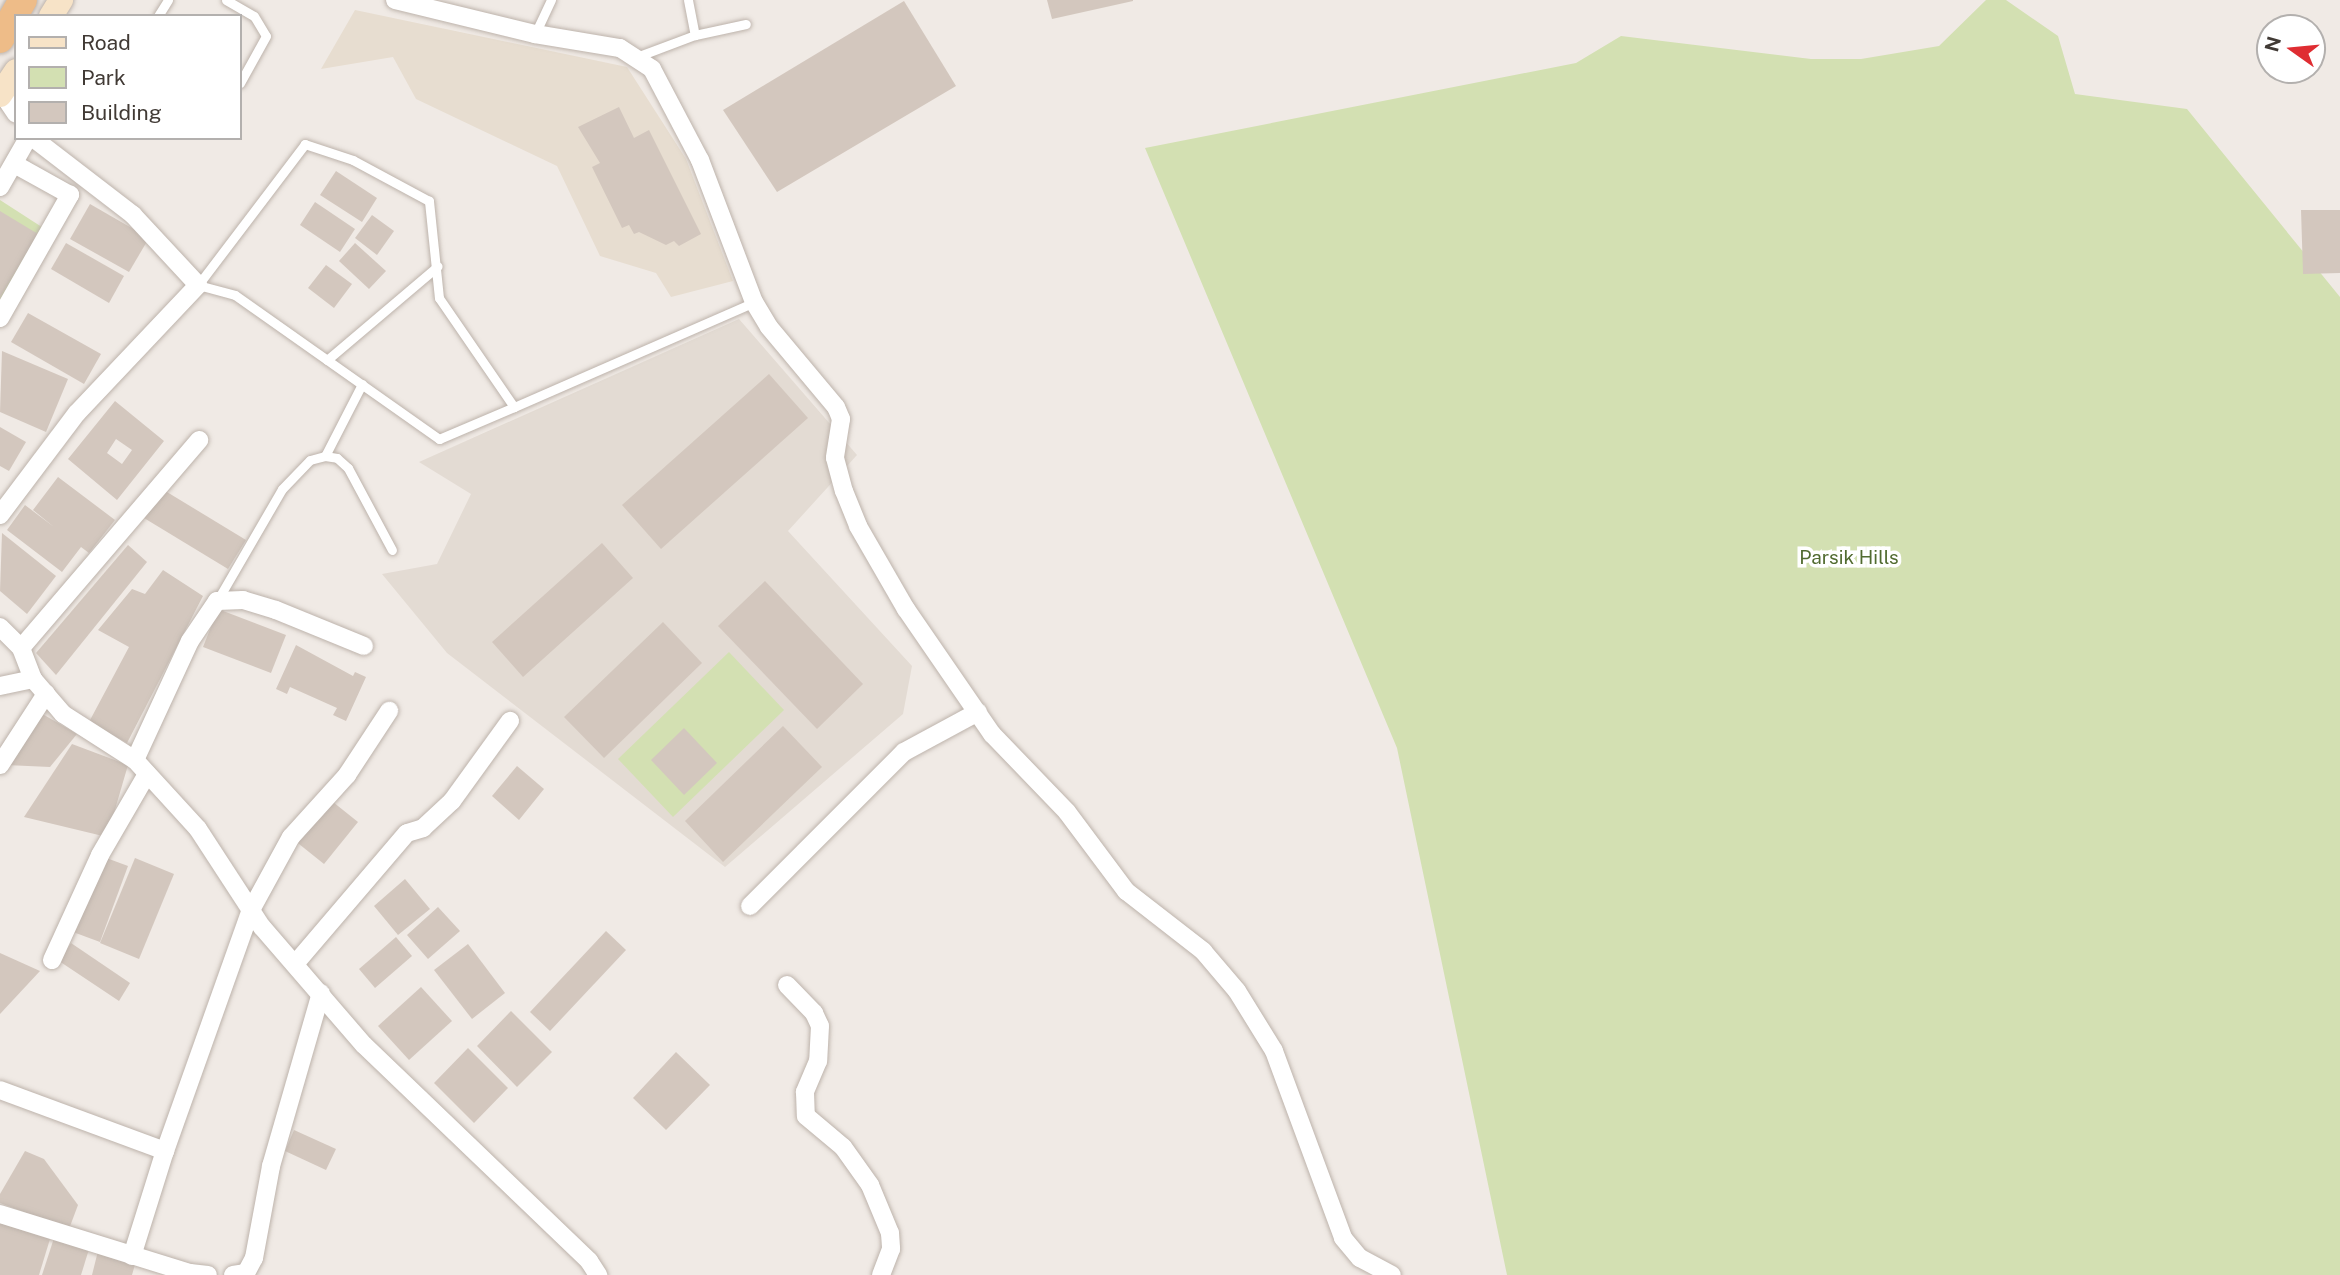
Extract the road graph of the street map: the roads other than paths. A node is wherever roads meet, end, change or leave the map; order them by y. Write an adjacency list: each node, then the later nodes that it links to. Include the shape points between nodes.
1 (226, 0): 12 (lane, via 254,16 266,36)
2 (395, 0): 5 (street)
3 (551, 0): 8 (lane)
4 (688, 0): 9 (lane)
5 (444, 6): 8 (street)
6 (14, 15): 10 (highway)
7 (746, 24): 9 (lane)
8 (534, 34): 11 (street, via 620,48)
9 (695, 35): 11 (lane)
10 (0, 39)
11 (639, 56): 21 (street, via 652,69 700,160)
12 (242, 78)
13 (14, 81): 14 (main road)
14 (9, 105)
15 (30, 140): 17 (street)
16 (34, 140): 20 (street, via 133,215)
17 (13, 164): 18 (street); 22 (street, via 70,195)
18 (0, 187)
19 (438, 266): 20 (lane, via 429,201 353,160 305,144); 23 (lane); 25 (lane, via 439,298)
20 (198, 285): 23 (lane, via 235,295); 28 (street, via 77,413)
21 (754, 302): 25 (lane); 38 (street, via 769,327 836,407 841,419 835,458 858,526 906,609)
22 (0, 318)
23 (327, 360): 24 (lane)
24 (362, 384): 25 (lane, via 439,439); 27 (lane)
25 (514, 407)
26 (199, 440): 33 (street)
27 (325, 456): 29 (lane, via 337,458 348,468); 30 (lane, via 310,460 282,489)
28 (0, 516)
29 (392, 550)
30 (217, 601): 32 (street, via 243,600 276,610); 40 (street, via 190,641)
31 (0, 627): 33 (street)
32 (364, 646)
33 (21, 648): 34 (street)
34 (33, 679): 35 (street); 36 (street)
35 (0, 686)
36 (46, 694): 40 (street, via 88,733); 41 (street)
37 (389, 711): 44 (street, via 347,775 291,837)
38 (978, 712): 43 (street, via 904,751); 57 (street, via 992,734 1067,812 1126,891 1203,951 1237,991 1275,1051 1343,1238 1360,1258)
39 (510, 721): 46 (street, via 452,802 423,828 407,832)
40 (135, 760): 42 (street)
41 (0, 765)
42 (147, 774): 44 (street, via 198,830); 45 (street, via 100,855)
43 (750, 906)
44 (251, 910): 46 (street); 50 (street)
45 (52, 960)
46 (295, 964): 48 (street)
47 (787, 985): 56 (street, via 820,1026 818,1061 805,1092 806,1116 843,1147 870,1185 890,1233 891,1249)
48 (321, 993): 53 (street, via 271,1166 254,1258); 55 (street, via 365,1045 589,1261)
49 (0, 1090): 50 (street)
50 (165, 1151): 52 (street)
51 (0, 1214): 52 (street)
52 (132, 1256): 54 (street)
53 (243, 1274)
54 (208, 1275)
55 (598, 1275)
56 (881, 1275)
57 (1392, 1275)

